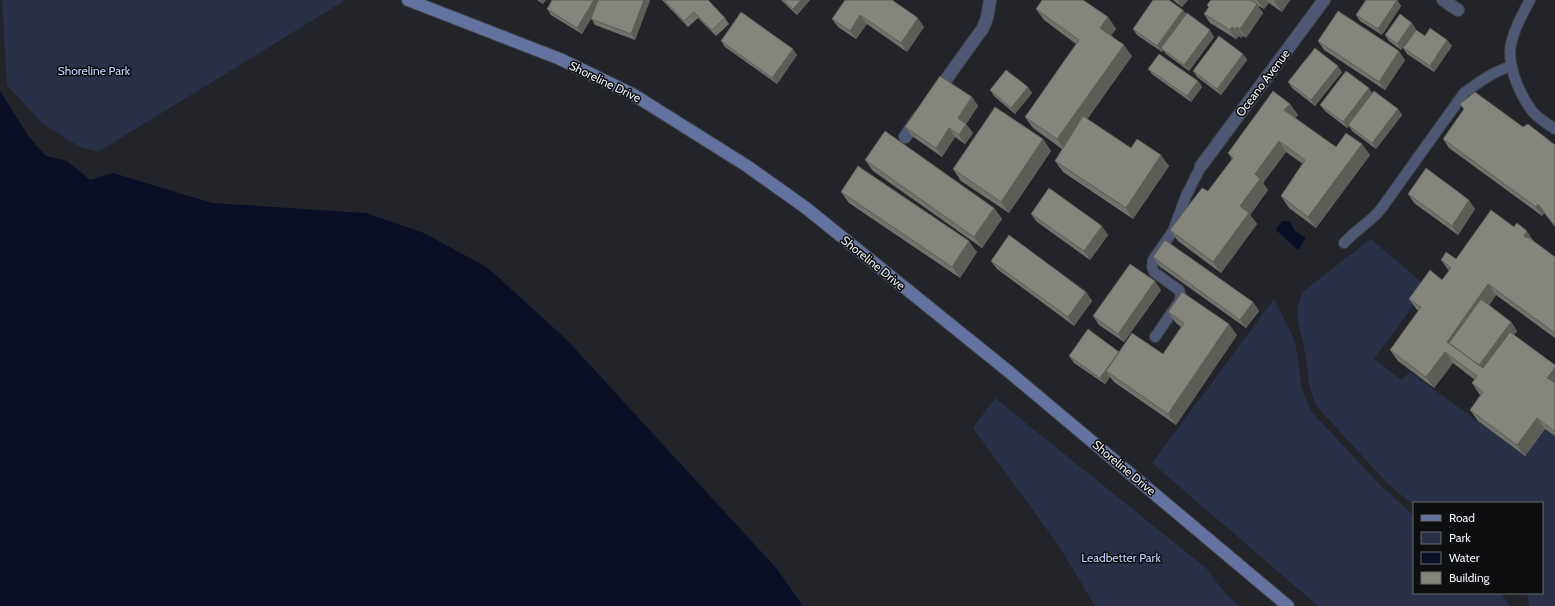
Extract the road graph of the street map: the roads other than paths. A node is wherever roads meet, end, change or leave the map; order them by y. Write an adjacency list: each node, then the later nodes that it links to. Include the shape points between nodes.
1 (408, 0): 13 (main road, Shoreline Drive, via 560,59 634,95 747,166 806,208 1002,366)
2 (990, 0): 9 (street, via 983,28)
3 (1324, 0): 10 (street, Oceano Avenue)
4 (1443, 0): 6 (street)
5 (1530, 0): 7 (lane, via 1513,37 1510,51)
6 (1458, 10)
7 (1512, 66): 8 (lane, via 1520,90 1534,112); 11 (lane, via 1501,69 1464,93 1371,221 1354,232)
8 (1555, 129)
9 (905, 137)
10 (1202, 166): 12 (lane, via 1186,196 1173,231 1153,260 1154,272 1179,290 1181,296)
11 (1344, 243)
12 (1155, 337)
13 (1288, 606)

